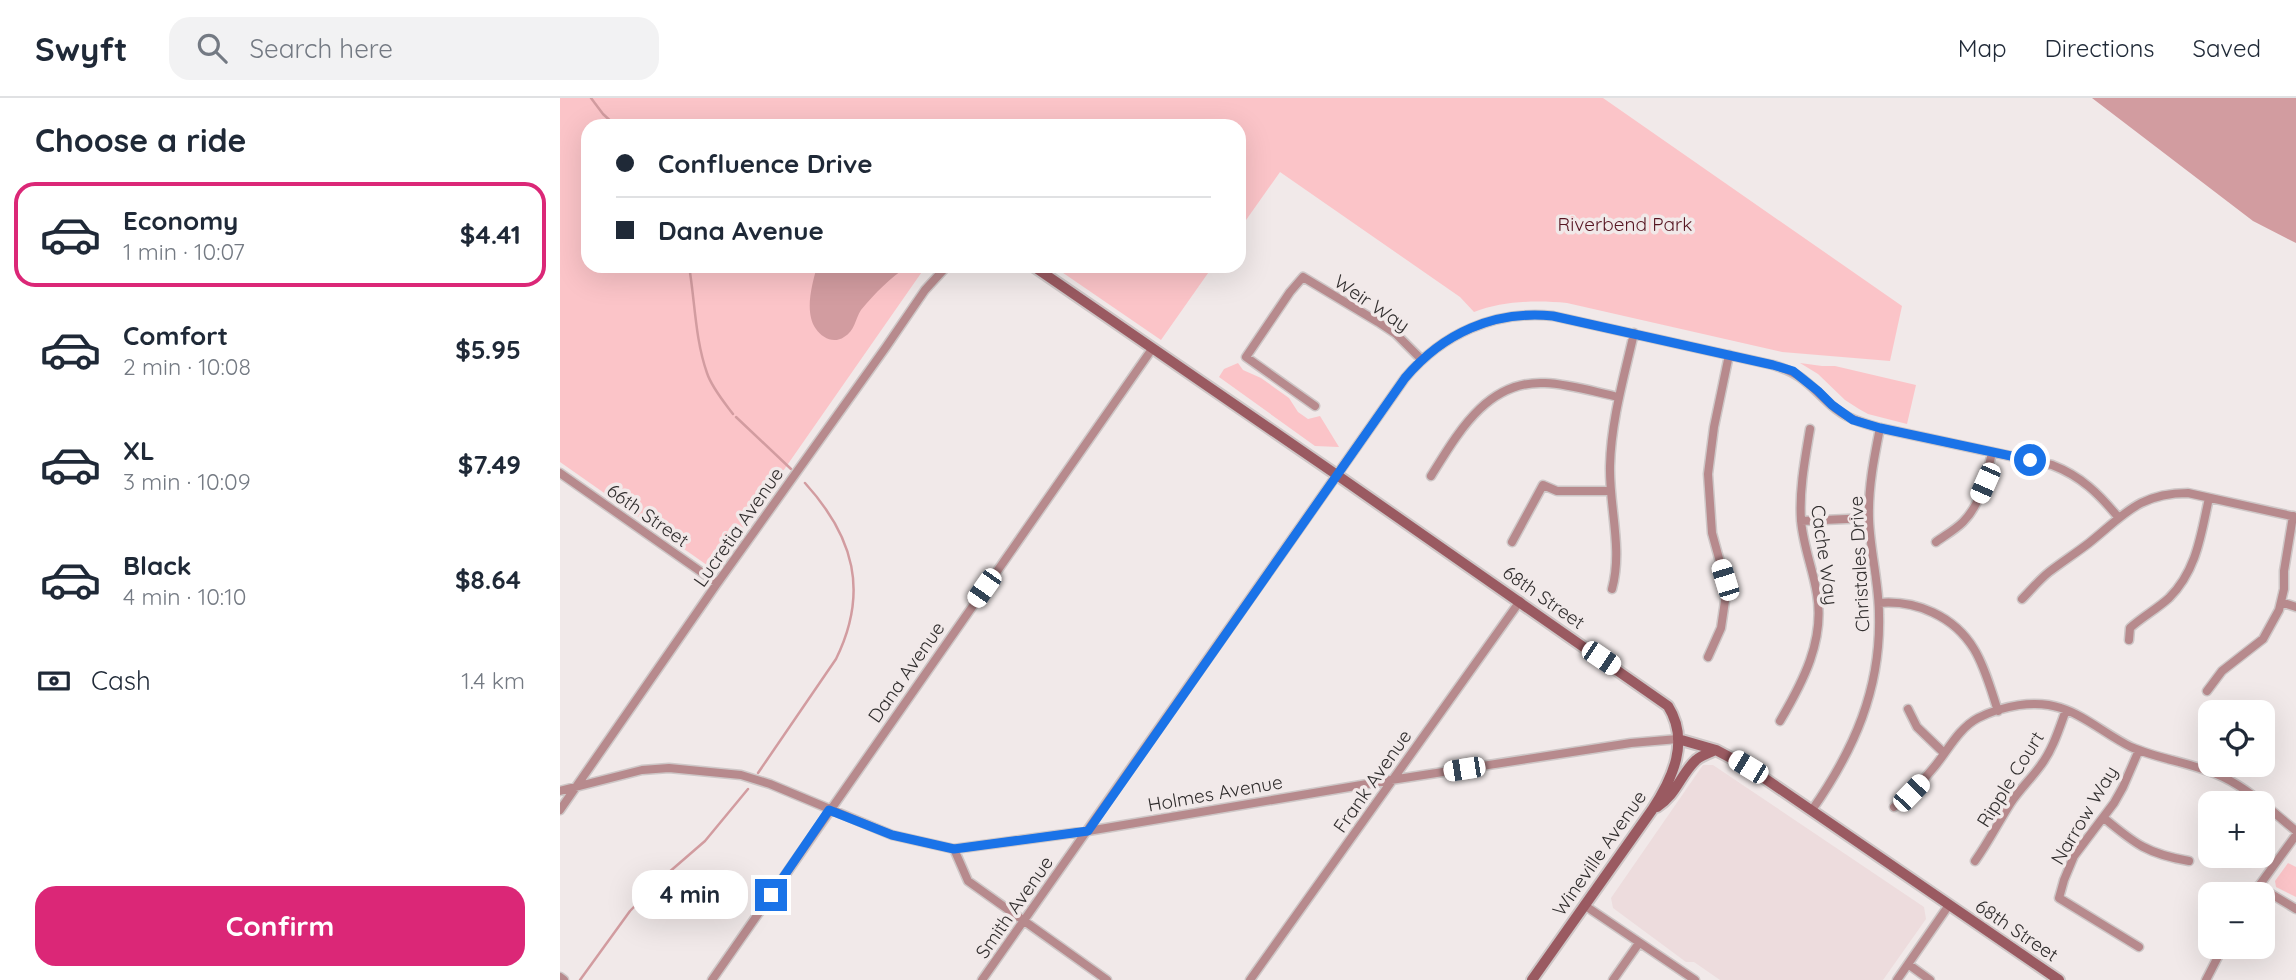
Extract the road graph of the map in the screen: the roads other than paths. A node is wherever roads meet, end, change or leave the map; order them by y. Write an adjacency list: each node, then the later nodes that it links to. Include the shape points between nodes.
1 (941, 273): 23 (street, Lucretia Avenue)
2 (1043, 273): 4 (street, 68th Street)
3 (1634, 333): 5 (street, Smith Avenue); 6 (street, Smith Avenue, via 1553,316 1519,315 1474,326); 7 (street)
4 (1152, 349): 13 (street, 68th Street); 46 (street, Dana Avenue)
5 (1729, 355): 9 (street, Smith Avenue, via 1793,371 1840,412); 31 (street, via 1708,474 1712,533 1725,580 1725,601 1721,628)
6 (1421, 359): 8 (street, Weir Way, via 1378,321 1303,277 1245,357); 13 (street, Smith Avenue)
7 (1619, 397): 14 (street, via 1548,383 1507,389 1469,418); 15 (street)
8 (1315, 406)
9 (1880, 428): 11 (street, Smith Avenue); 19 (street, Christales Drive)
10 (1810, 429): 20 (street, Cache Way)
11 (1992, 452): 17 (street, Smith Avenue, via 2068,471 2098,493); 22 (street, via 1985,483 1972,509 1963,522)
12 (560, 474): 23 (street, 66th Street)
13 (1337, 475): 26 (street, 68th Street); 50 (street, Smith Avenue)
14 (1431, 476)
15 (1610, 491): 21 (street, via 1557,491 1543,485); 24 (street, via 1617,559)
16 (2210, 498): 17 (street, via 2174,493 2143,501); 18 (street); 30 (street, via 2187,578 2130,628)
17 (2118, 517): 25 (street)
18 (2295, 517): 28 (street)
19 (1869, 518): 20 (street); 27 (street, Christales Drive)
20 (1801, 521): 36 (street, Cache Way, via 1817,593 1818,627 1812,658)
21 (1512, 542)
22 (1936, 542)
23 (717, 583): 42 (street, Lucretia Avenue)
24 (1612, 589)
25 (2022, 599)
26 (1520, 601): 37 (street, 68th Street, via 1662,700 1674,715); 41 (street, Frank Avenue)
27 (1879, 603): 35 (street, via 1916,606 1957,629 1978,656); 48 (street, Christales Drive, via 1875,673 1862,722)
28 (2281, 603): 29 (street); 32 (street, via 2263,639 2222,671)
29 (2296, 607)
30 (2129, 640)
31 (1708, 657)
32 (2207, 691)
33 (1908, 709): 40 (street, via 1917,727)
34 (2066, 710): 35 (street, via 2033,704); 39 (street); 53 (street, Ripple Court, via 2040,767 2008,807)
35 (1997, 711): 40 (street, via 1976,719)
36 (1780, 720)
37 (1678, 739): 38 (street, 68th Street); 41 (street, Holmes Avenue); 47 (street, Wineville Avenue, via 1672,776)
38 (1716, 750): 47 (street, via 1694,762 1669,799); 48 (street, 68th Street)
39 (2139, 750): 49 (street, Narrow Way); 51 (street, via 2224,777 2257,798)
40 (1944, 752): 44 (street)
41 (1391, 780): 50 (street, Holmes Avenue); 68 (street, Frank Avenue)
42 (577, 786): 43 (street, Holmes Avenue); 45 (street, Lucretia Avenue); 46 (street, Holmes Avenue, via 642,769 668,768 740,775)
43 (560, 791)
44 (1894, 807)
45 (560, 810)
46 (829, 810): 52 (street, Holmes Avenue, via 892,835); 65 (street, Dana Avenue)
47 (1652, 810): 57 (street, Wineville Avenue)
48 (1812, 810): 58 (street, 68th Street)
49 (2104, 818): 54 (street, via 2134,844 2167,858); 62 (street, Narrow Way, via 2074,856 2059,898)
50 (1088, 831): 52 (street, Holmes Avenue); 60 (street, Smith Avenue)
51 (2296, 833): 55 (street)
52 (954, 849): 60 (street, via 968,881)
53 (1975, 861)
54 (2189, 861)
55 (2261, 882)
56 (2275, 896): 59 (street)
57 (1584, 905): 61 (street); 69 (street, Wineville Avenue)
58 (1949, 905): 64 (street); 74 (street, 68th Street)
59 (2296, 909)
60 (1022, 921): 66 (street, Smith Avenue); 67 (street)
61 (1639, 943): 70 (street); 71 (street)
62 (2139, 947)
63 (2217, 959): 75 (street)
64 (1908, 964): 72 (street); 73 (street)
65 (712, 980)
66 (982, 980)
67 (1107, 980)
68 (1250, 980)
69 (1532, 980)
70 (1613, 980)
71 (1695, 980)
72 (1897, 980)
73 (1930, 980)
74 (2059, 980)
75 (2206, 980)

